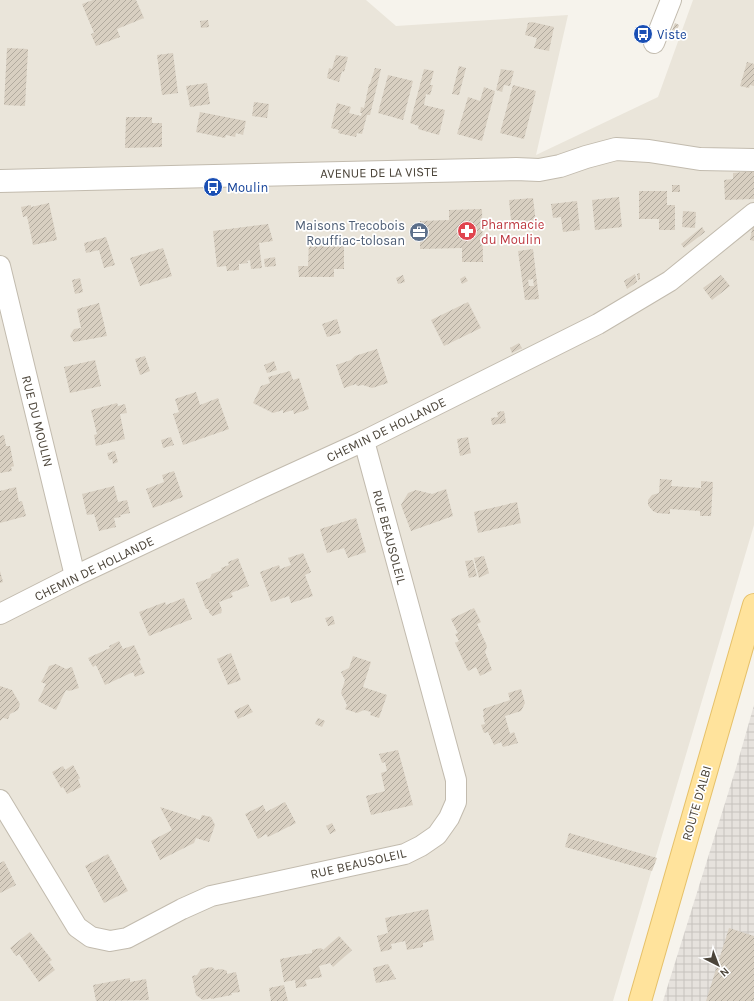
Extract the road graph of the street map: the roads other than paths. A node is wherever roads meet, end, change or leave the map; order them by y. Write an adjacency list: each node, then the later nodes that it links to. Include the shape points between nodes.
1 (671, 0): 2 (street)
2 (654, 43)
3 (754, 160): 4 (street, AVENUE DE LA VISTE, via 700,159 616,149 539,170)
4 (0, 181)
5 (754, 213): 7 (street, CHEMIN DE HOLLANDE, via 670,281 598,324)
6 (0, 266): 8 (street, RUE DU MOULIN)
7 (364, 441): 8 (street, CHEMIN DE HOLLANDE); 11 (street, RUE BEAUSOLEIL, via 456,780 456,802 437,835 405,854 211,896 127,938 110,941 91,937 78,927)
8 (75, 576): 10 (street, CHEMIN DE HOLLANDE)
9 (754, 605): 12 (main road, ROUTE D'ALBI)
10 (0, 614)
11 (0, 800)
12 (640, 1001)

